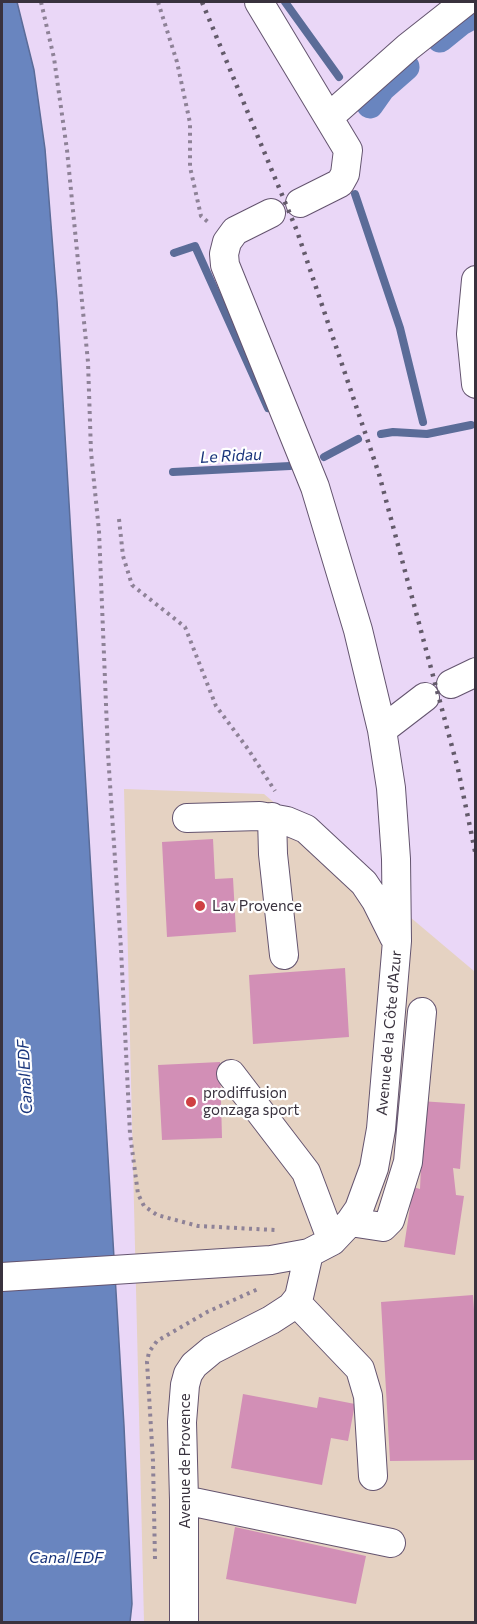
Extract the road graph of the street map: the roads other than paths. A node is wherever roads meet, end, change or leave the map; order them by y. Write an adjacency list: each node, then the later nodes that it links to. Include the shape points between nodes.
1 (259, 2): 3 (street)
2 (465, 2): 3 (street)
3 (329, 117): 4 (street, via 348,150 345,174 338,185)
4 (300, 203)
5 (271, 213): 9 (street, Avenue de la Côte d'Azur, via 240,228 226,242 229,278 315,487 358,630)
6 (476, 280): 7 (street, via 471,342)
7 (476, 384)
8 (425, 697): 9 (street)
9 (382, 730): 12 (street, Avenue de la Côte d'Azur, via 396,858)
10 (276, 806): 11 (street, via 260,816); 12 (street, via 353,872 370,892); 13 (street, via 273,854)
11 (187, 818)
12 (397, 941): 16 (street, Avenue de la Côte d'Azur, via 381,1129 374,1168 359,1209)
13 (284, 955)
14 (422, 1012): 16 (street, via 408,1162 390,1220 383,1227)
15 (231, 1074): 16 (street, via 306,1172)
16 (330, 1239): 17 (street, via 271,1260); 18 (street)
17 (2, 1277)
18 (296, 1302): 19 (street, via 360,1369 368,1396); 20 (street, Avenue de Provence, via 283,1313 212,1350 188,1374 182,1422)
19 (373, 1476)
20 (184, 1500): 21 (street); 22 (street, Avenue de Provence)
21 (392, 1543)
22 (184, 1623)

